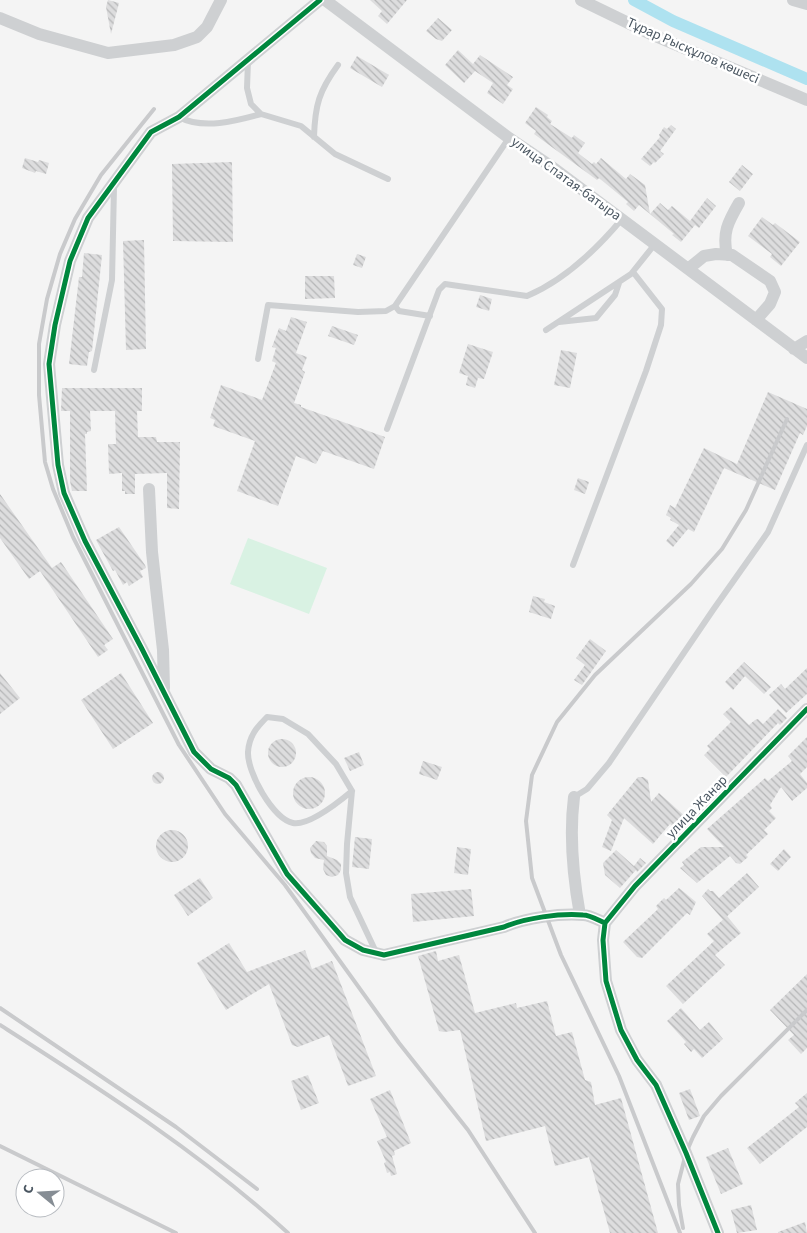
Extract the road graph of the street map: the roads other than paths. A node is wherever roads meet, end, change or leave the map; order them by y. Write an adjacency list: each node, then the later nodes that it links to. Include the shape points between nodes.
1 (221, 0): 7 (street, via 207,27 197,37 174,46 108,53 39,34)
2 (320, 0): 8 (street)
3 (325, 0): 14 (street, улица Спатая-батыра)
4 (581, 0): 10 (street, Тұрар Рысқұлов көшесі, via 653,35)
5 (793, 0): 6 (street)
6 (807, 4)
7 (0, 18)
8 (248, 61): 11 (lane, via 247,88 251,104); 12 (street)
9 (338, 65): 13 (lane, via 325,84 315,112)
10 (807, 100)
11 (261, 114): 12 (lane, via 212,123 188,122); 13 (lane, via 301,126)
12 (179, 117): 16 (street, via 151,132)
13 (314, 137): 15 (lane, via 335,154)
14 (509, 138): 18 (street, улица Спатая-батыра); 24 (lane)
15 (388, 180)
16 (114, 183): 33 (lane, via 112,280); 38 (street, via 88,218 70,261 49,364 54,425 64,493 85,542)
17 (739, 203): 20 (street, via 729,220 724,241)
18 (622, 219): 19 (street, улица Спатая-батыра); 25 (lane, via 601,244 540,291 527,296 445,284 439,290)
19 (655, 244): 21 (street, улица Спатая-батыра); 22 (lane)
20 (727, 255): 21 (street, via 704,256); 26 (street, via 732,255 770,281 775,292 770,304)
21 (688, 269): 26 (street, улица Спатая-батыра)
22 (633, 272): 23 (lane); 37 (lane, via 662,309 661,325)
23 (619, 282): 27 (lane); 27 (lane, via 616,295 596,318)
24 (395, 306): 25 (lane, via 399,311); 32 (lane, via 386,311 358,312 268,304)
25 (430, 316): 34 (lane)
26 (756, 320): 30 (street, улица Спатая-батыра)
27 (557, 322): 28 (lane)
28 (546, 330)
29 (807, 340): 30 (street)
30 (794, 349): 31 (street, улица Спатая-батыра)
31 (807, 358)
32 (258, 359)
33 (94, 370)
34 (387, 429)
35 (807, 445): 41 (lane, via 768,532 609,763 587,789)
36 (149, 489): 38 (street)
37 (573, 565)
38 (164, 693): 44 (street, via 194,752 211,769 230,778 236,785 287,874 345,940)
39 (807, 709): 43 (street, улица Жанар, via 634,886)
40 (352, 791): 40 (lane, via 336,764 308,734 283,718 268,717 254,729 248,752 251,773 281,818 294,824 305,822); 44 (lane, via 346,873 350,897)
41 (574, 797): 42 (street, via 571,821)
42 (580, 915): 43 (street); 44 (street, via 519,920 504,927 384,955)
43 (605, 923): 45 (street, via 606,981 621,1030 637,1060 656,1085)
44 (377, 953)
45 (718, 1233)

